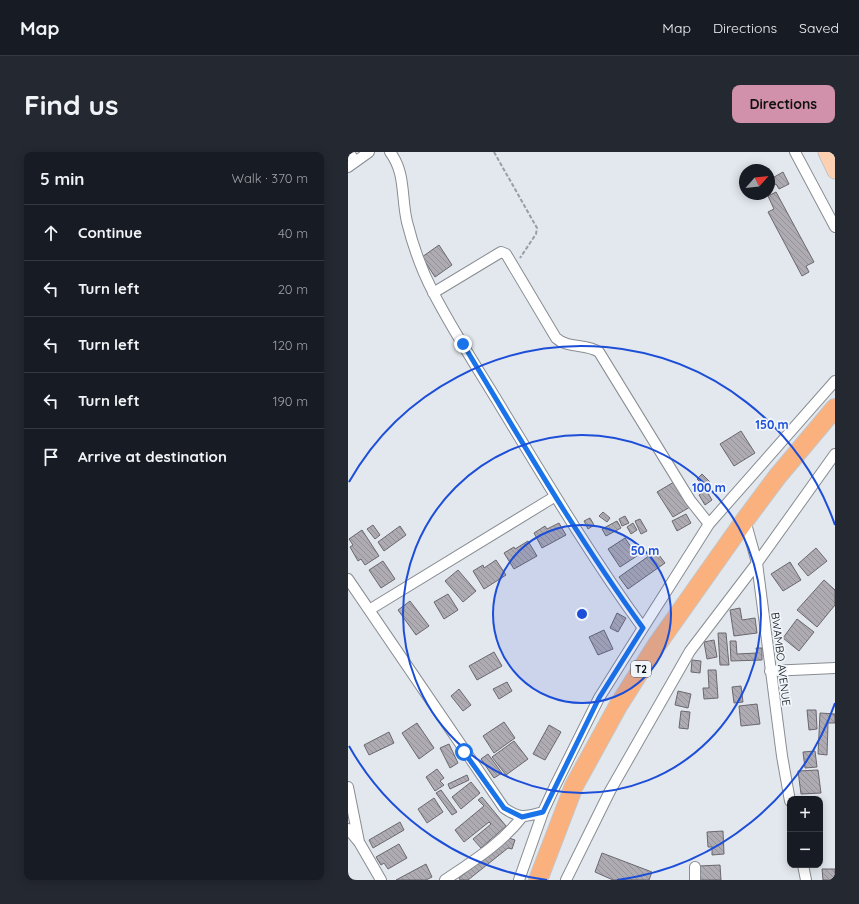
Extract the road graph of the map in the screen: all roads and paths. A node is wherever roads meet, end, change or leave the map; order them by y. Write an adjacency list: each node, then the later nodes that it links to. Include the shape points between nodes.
1 (348, 152): 7 (street)
2 (369, 152): 7 (street)
3 (390, 152): 11 (street, via 402,177 406,220 414,251)
4 (494, 152): 10 (path, via 537,228 525,254)
5 (795, 152): 9 (street)
6 (826, 152): 8 (main road)
7 (352, 165)
8 (835, 171)
9 (835, 227)
10 (514, 266): 11 (street, via 506,254 501,252); 17 (street, via 556,338 566,344 599,352 690,500)
11 (433, 293): 15 (street)
12 (835, 381): 17 (street)
13 (835, 408): 16 (highway, T2)
14 (835, 454): 18 (street)
15 (554, 497): 20 (street); 21 (street)
16 (745, 520): 18 (street, BWAMBO AVENUE); 36 (highway, T2, via 656,646 618,706 574,786)
17 (709, 524): 21 (street)
18 (757, 563): 23 (street, BWAMBO AVENUE); 32 (street, via 690,651 610,791)
19 (348, 579): 20 (street)
20 (369, 610): 27 (street, via 504,808)
21 (643, 628): 26 (street, via 599,698)
22 (835, 668): 23 (street)
23 (770, 671): 25 (street, BWAMBO AVENUE)
24 (348, 787): 29 (street)
25 (789, 796)
26 (543, 812): 27 (street); 35 (street)
27 (522, 817): 34 (street, via 493,847)
28 (348, 829): 29 (street)
29 (359, 842): 33 (street)
30 (695, 867): 37 (street)
31 (804, 868): 38 (street)
32 (568, 879)
33 (381, 880)
34 (445, 880)
35 (519, 880)
36 (538, 880)
37 (695, 880)
38 (806, 880)

